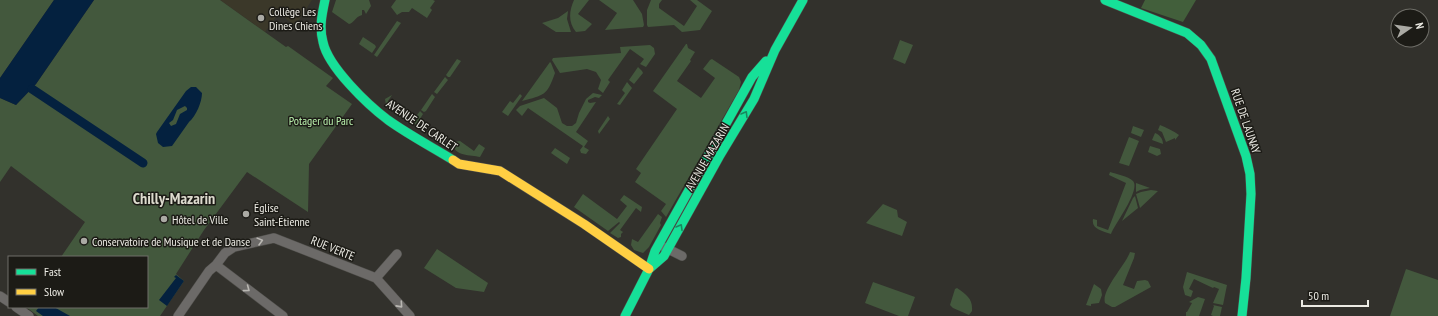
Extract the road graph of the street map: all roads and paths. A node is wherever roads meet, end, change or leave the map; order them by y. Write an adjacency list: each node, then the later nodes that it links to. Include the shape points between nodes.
1 (325, 0): 10 (street, AVENUE DE CARLET, via 321,33 329,58 358,93 388,120 459,164 500,171)
2 (803, 0): 4 (street, AVENUE MAZARIN)
3 (1105, 0): 18 (street, RUE DE LAUNAY, via 1186,33 1197,40 1211,59 1250,174 1251,194)
4 (775, 50): 5 (street, AVENUE MAZARIN, via 752,77); 6 (street, AVENUE MAZARIN, one-way to 4, via 754,99)
5 (659, 245): 6 (street); 10 (street, AVENUE MAZARIN)
6 (668, 249): 8 (street); 10 (street, AVENUE MAZARIN)
7 (397, 254): 11 (street)
8 (682, 256)
9 (216, 265): 11 (street, RUE VERTE, one-way to 11, via 225,253 234,247 274,238); 14 (street, RUE VERTE, via 209,271); 15 (street, one-way to 15)
10 (649, 269): 17 (street, AVENUE MAZARIN)
11 (376, 278): 16 (street, RUE VERTE, one-way to 16)
12 (17, 308): 13 (street)
13 (29, 316)
14 (178, 316)
15 (282, 316)
16 (410, 316)
17 (625, 316)
18 (1242, 316)

